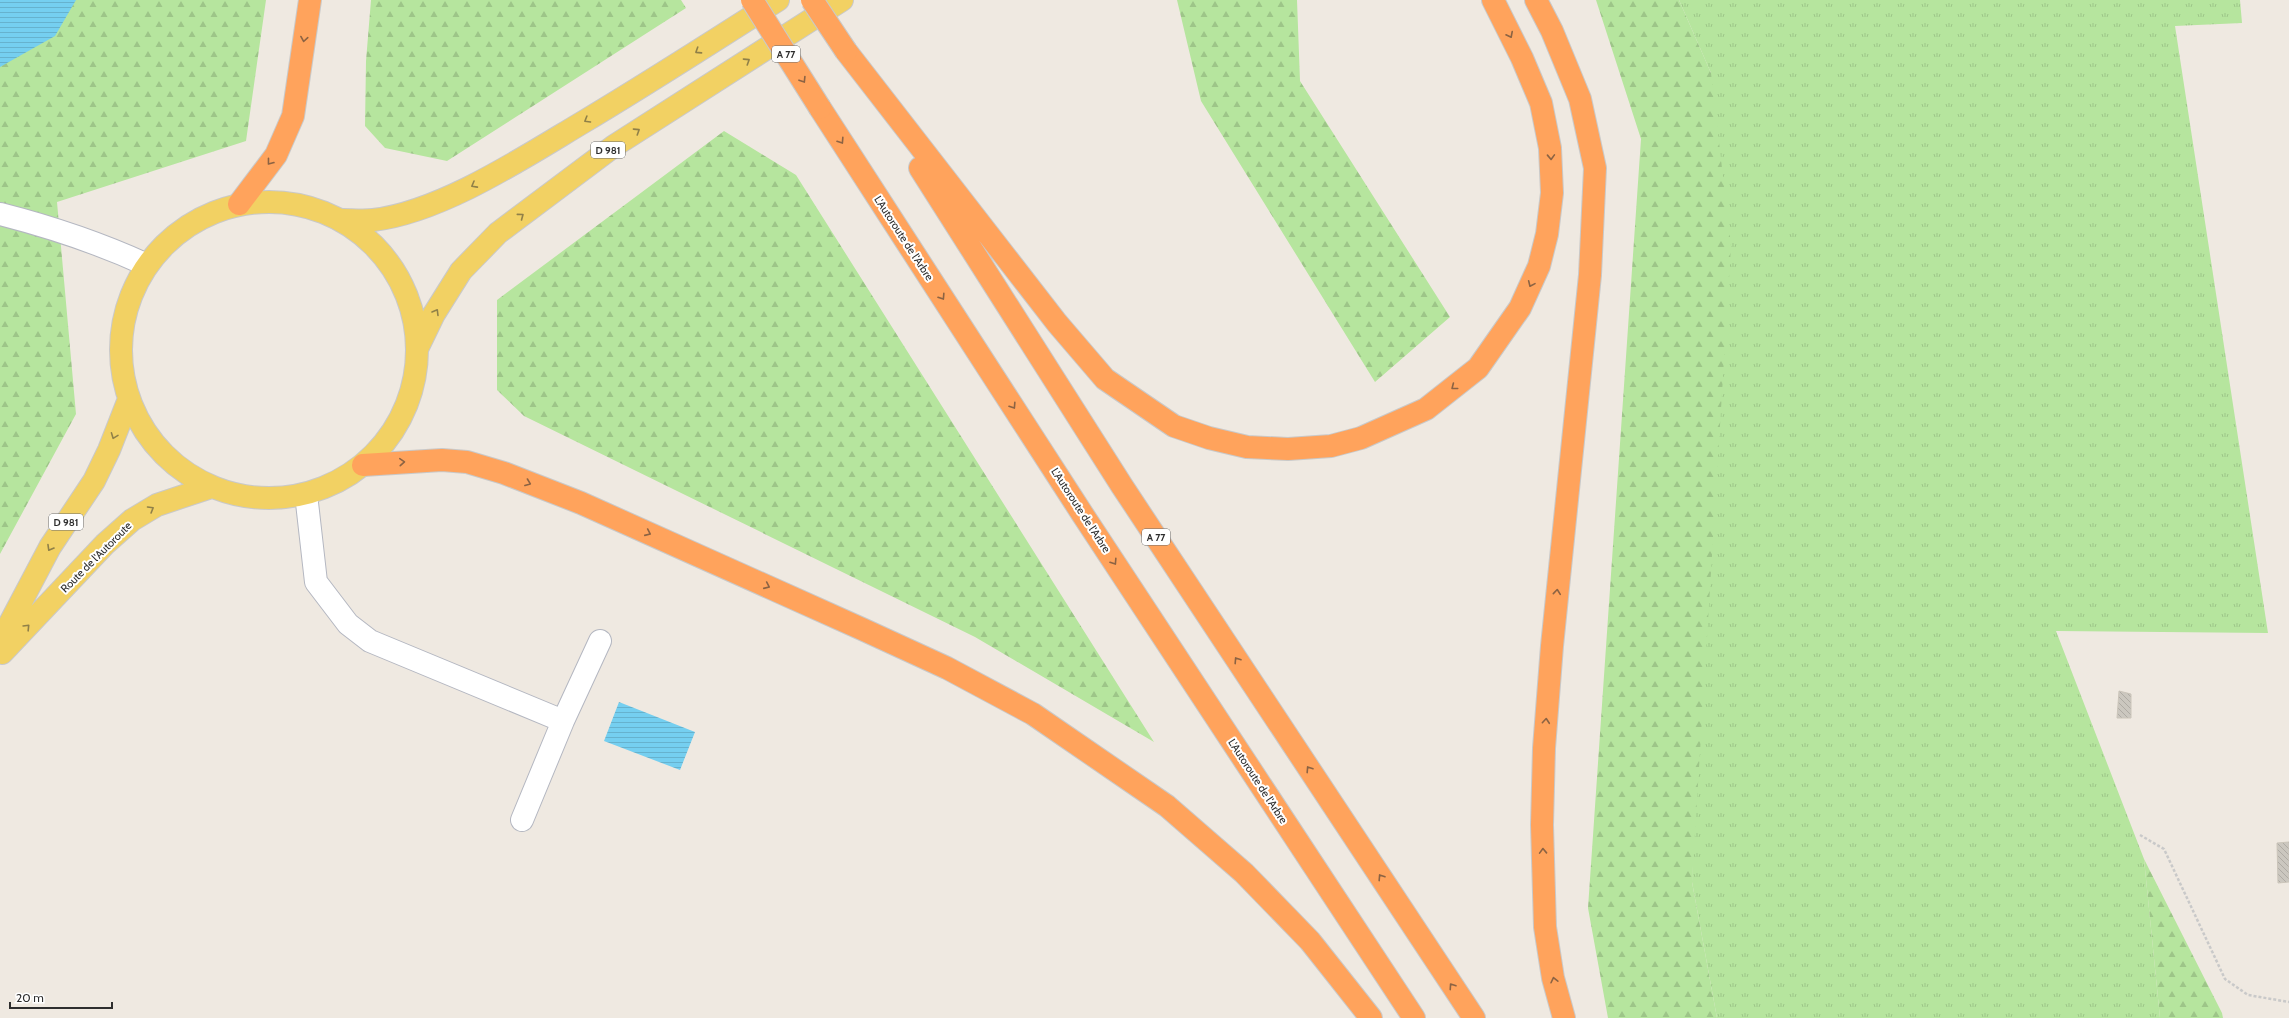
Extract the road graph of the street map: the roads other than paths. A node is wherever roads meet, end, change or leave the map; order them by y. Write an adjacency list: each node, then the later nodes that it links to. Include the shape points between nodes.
1 (310, 0): 9 (highway, one-way to 9, via 293,116 276,155)
2 (752, 0): 24 (highway, L'Autoroute de l'Arbre / A 77, one-way to 24, bridge, via 1083,515)
3 (778, 0): 11 (main road, one-way to 11, via 655,79 461,192 408,212 373,220)
4 (812, 0): 8 (highway, A 77, bridge)
5 (842, 0): 13 (main road, D 981, one-way to 5, via 434,314 461,272 498,233 614,146)
6 (1493, 0): 8 (highway, one-way to 8, via 1541,103 1550,148 1552,193 1547,234 1538,266 1520,308 1478,368 1426,409 1361,438 1331,446 1288,449 1247,447 1209,438 1174,426 1105,379 1057,324)
7 (1536, 0): 26 (highway, one-way to 7, via 1553,978 1545,927 1542,825 1544,748 1590,275 1595,168 1580,99 1552,31)
8 (846, 51): 25 (highway, A 77, one-way to 8, via 1127,492)
9 (239, 204): 11 (main road, via 292,202 318,209); 12 (main road, via 212,212 187,226 165,243)
10 (0, 214): 12 (street, via 44,225 105,246)
11 (342, 220): 13 (main road, via 368,238 388,260 404,287 414,316)
12 (147, 265): 14 (main road, via 133,289 124,316 122,372)
13 (418, 347): 15 (main road, via 416,373 409,399 398,424 382,446)
14 (129, 399): 16 (main road, via 142,428 161,452 184,472); 19 (main road, D 981, one-way to 19, via 94,481 50,546)
15 (363, 465): 17 (main road, via 336,482); 23 (highway, one-way to 23, via 442,460 467,462 504,473 581,504 862,629 947,668 1033,714 1167,806 1244,873 1310,941)
16 (211, 487): 17 (main road, via 242,496 274,499); 20 (main road, Route de l'Autoroute, one-way to 16, via 105,544 132,520 157,505)
17 (306, 494): 21 (street, via 316,582 348,624 370,641)
18 (600, 641): 21 (street)
19 (0, 642)
20 (0, 656)
21 (563, 721): 22 (street)
22 (522, 820)
23 (1370, 1018)
24 (1414, 1018)
25 (1474, 1018)
26 (1564, 1018)

